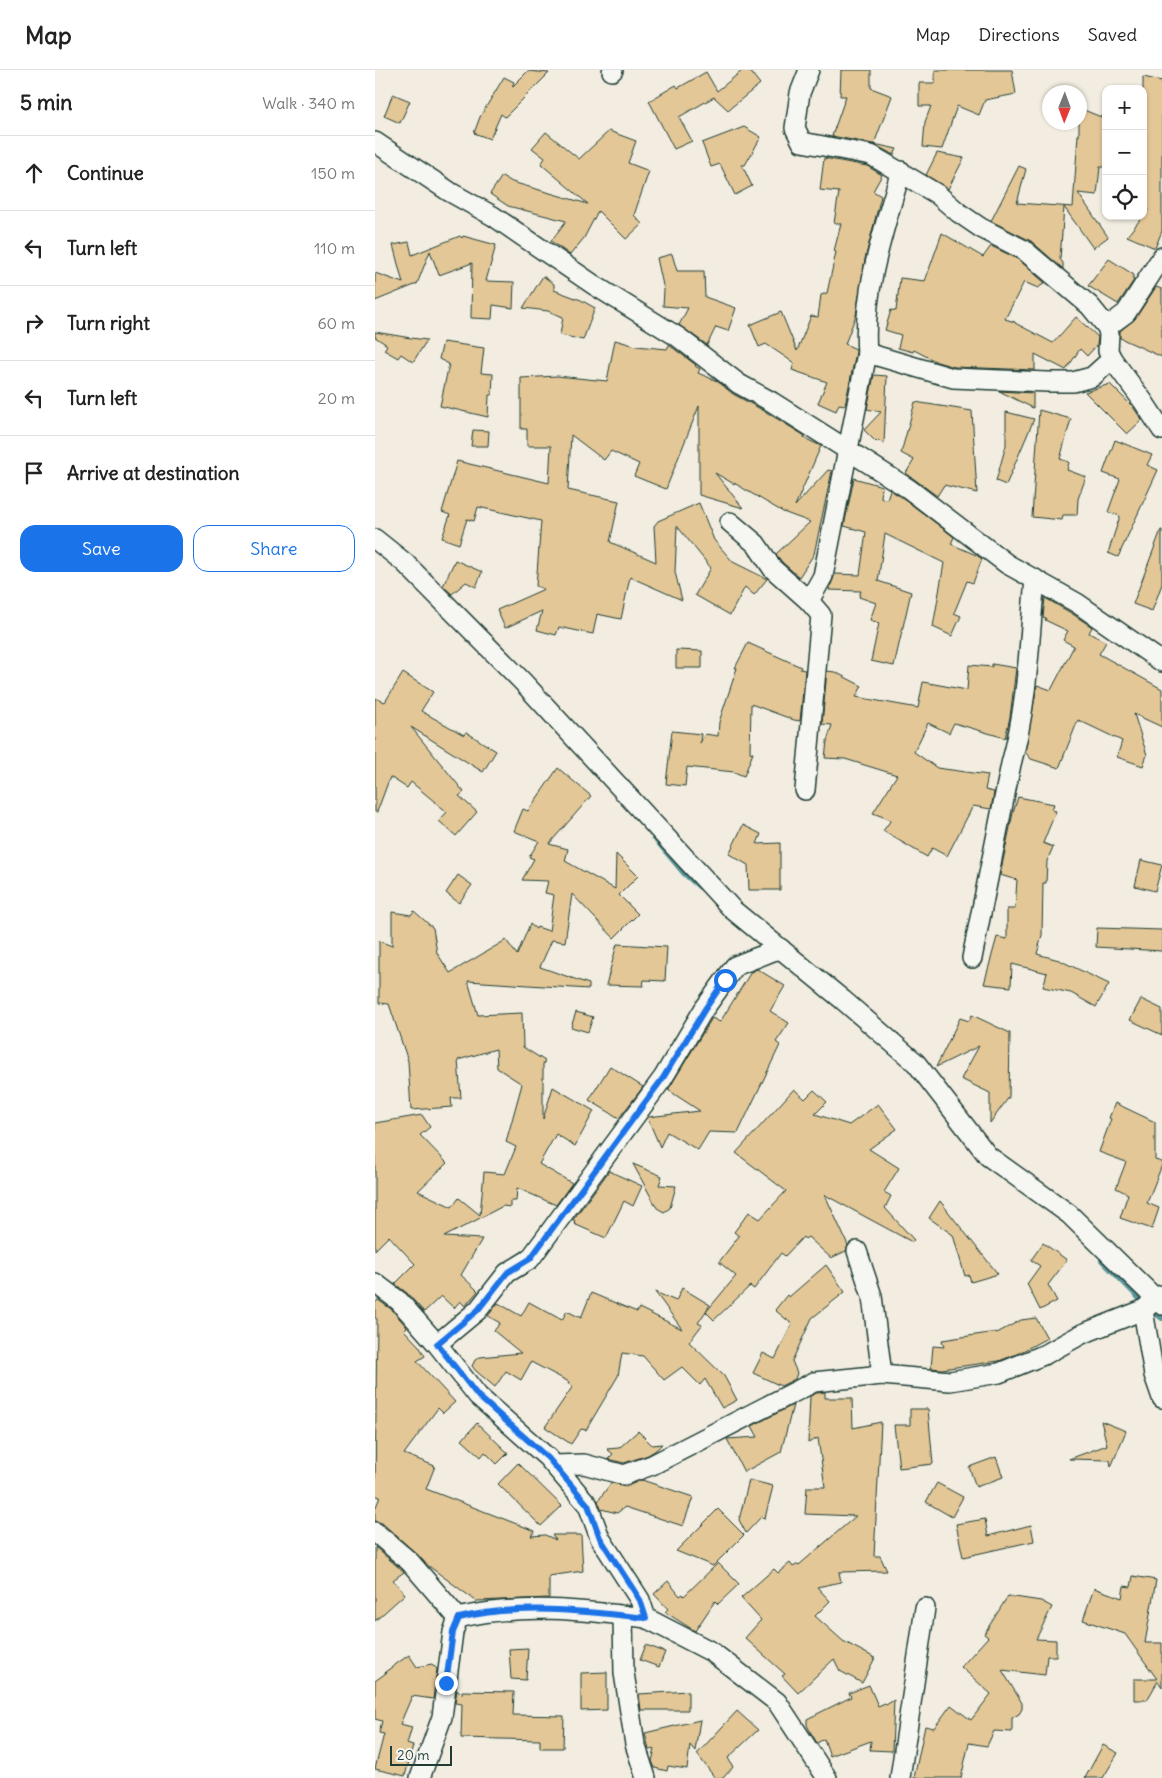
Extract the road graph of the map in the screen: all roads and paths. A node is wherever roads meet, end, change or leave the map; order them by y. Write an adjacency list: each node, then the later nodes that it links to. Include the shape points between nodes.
1 (809, 70): 3 (street, via 795,128 802,142 871,154)
2 (375, 142): 9 (street, via 678,337 739,384)
3 (901, 171): 5 (street, via 966,218 1025,250 1090,306); 6 (street, via 873,279 865,330)
4 (1162, 256): 5 (street, via 1126,313)
5 (1107, 327): 7 (street, via 1108,351)
6 (867, 353): 7 (street, via 953,378 1048,382 1073,382 1092,377); 9 (street)
7 (1112, 359): 8 (street)
8 (1162, 430)
9 (848, 450): 12 (street, via 909,489 1007,564); 13 (street, via 823,576)
10 (730, 522): 13 (street, via 756,544 773,569)
11 (375, 539): 16 (street, via 405,563 522,681 733,910)
12 (1035, 579): 14 (street, via 1077,603); 17 (street, via 1020,733)
13 (809, 601): 15 (street, via 821,615)
14 (1162, 662)
15 (805, 790)
16 (781, 949): 20 (street, via 916,1063 988,1156 1069,1214); 21 (street, via 735,966 663,1078 530,1259 507,1273 478,1310)
17 (972, 958)
18 (857, 1251): 22 (street, via 872,1296)
19 (375, 1284): 21 (street, via 399,1301)
20 (1156, 1303): 22 (street, via 999,1373 949,1381); 23 (street, via 1153,1375)
21 (437, 1344): 24 (street, via 478,1396)
22 (882, 1375): 24 (street, via 814,1382 652,1465 623,1475 584,1464)
23 (1162, 1398)
24 (555, 1465): 29 (street, via 588,1505 600,1538 640,1600)
25 (375, 1532): 28 (street, via 410,1562)
26 (925, 1608): 33 (street)
27 (623, 1615): 28 (street, via 562,1609 481,1612); 29 (street); 31 (street, via 623,1673 635,1744)
28 (459, 1618): 30 (street, via 453,1632 442,1717)
29 (646, 1618): 32 (street, via 712,1652 777,1702)
30 (420, 1778)
31 (646, 1778)
32 (827, 1778)
33 (900, 1778)

